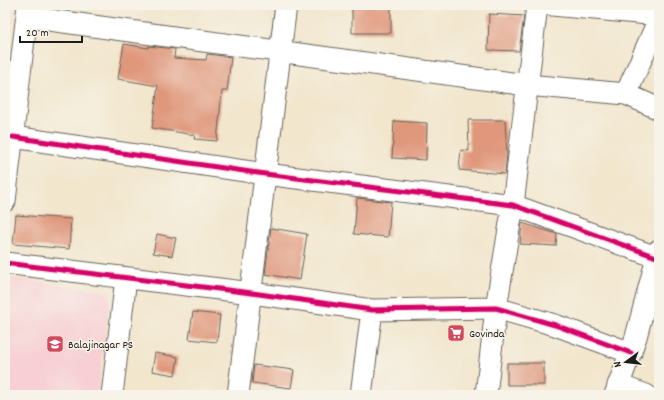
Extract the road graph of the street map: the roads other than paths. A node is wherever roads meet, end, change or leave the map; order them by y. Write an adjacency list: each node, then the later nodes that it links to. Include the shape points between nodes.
1 (286, 5): 7 (street)
2 (537, 5): 8 (street)
3 (552, 5): 5 (street)
4 (27, 11): 7 (street); 11 (street)
5 (659, 16)
6 (659, 19): 9 (street)
7 (280, 50): 8 (street); 12 (street)
8 (527, 85): 9 (street); 14 (street)
9 (626, 94): 10 (street)
10 (659, 109)
11 (13, 137): 12 (street); 13 (street)
12 (265, 174): 14 (street); 18 (street)
13 (5, 202)
14 (513, 205): 15 (street); 19 (street)
15 (658, 255): 21 (street)
16 (5, 263): 17 (street)
17 (126, 278): 18 (street); 23 (street)
18 (252, 292): 20 (street); 24 (street)
19 (496, 308): 20 (street); 21 (street, via 555,325); 26 (street)
20 (372, 310): 25 (street)
21 (631, 353): 22 (street)
22 (617, 390): 27 (street)
23 (112, 395)
24 (238, 395)
25 (361, 395)
26 (486, 395)
27 (646, 395)

